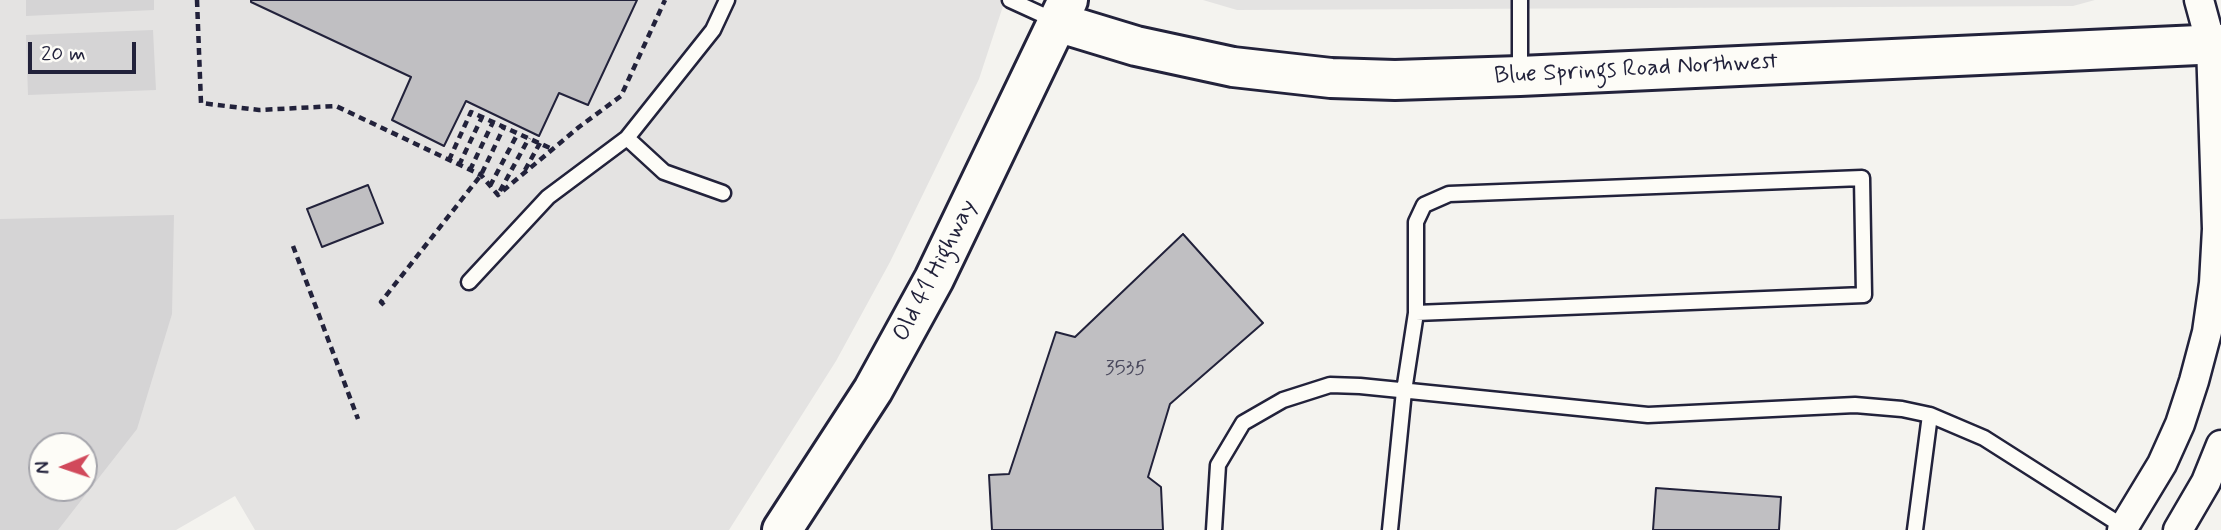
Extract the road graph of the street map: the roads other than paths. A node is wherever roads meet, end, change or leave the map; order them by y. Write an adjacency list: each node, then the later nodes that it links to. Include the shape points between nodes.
1 (727, 0): 8 (lane, via 713,30)
2 (1010, 0): 5 (lane)
3 (1520, 0): 7 (lane)
4 (2199, 0): 6 (street)
5 (1063, 11): 7 (street, Blue Springs Road Northwest, via 1136,46 1269,73 1395,80); 16 (street, Old 41 Highway, via 934,279 873,390)
6 (2218, 35): 7 (street, Blue Springs Road Northwest); 15 (street, via 2217,229 2207,332 2180,424)
7 (1520, 76)
8 (626, 138): 9 (lane, via 664,172); 10 (lane, via 548,197)
9 (723, 193)
10 (469, 282)
11 (1416, 313): 11 (lane, via 1416,222 1424,205 1449,194 1862,178 1864,295); 12 (lane)
12 (1404, 391): 13 (lane, via 1648,415 1855,405); 17 (lane, via 1330,385 1283,400 1243,423 1218,465); 18 (lane)
13 (1930, 415): 15 (lane, via 1984,438); 19 (lane)
14 (2221, 445): 20 (street)
15 (2125, 529)
16 (782, 530)
17 (1214, 530)
18 (1390, 530)
19 (1915, 530)
20 (2178, 530)

